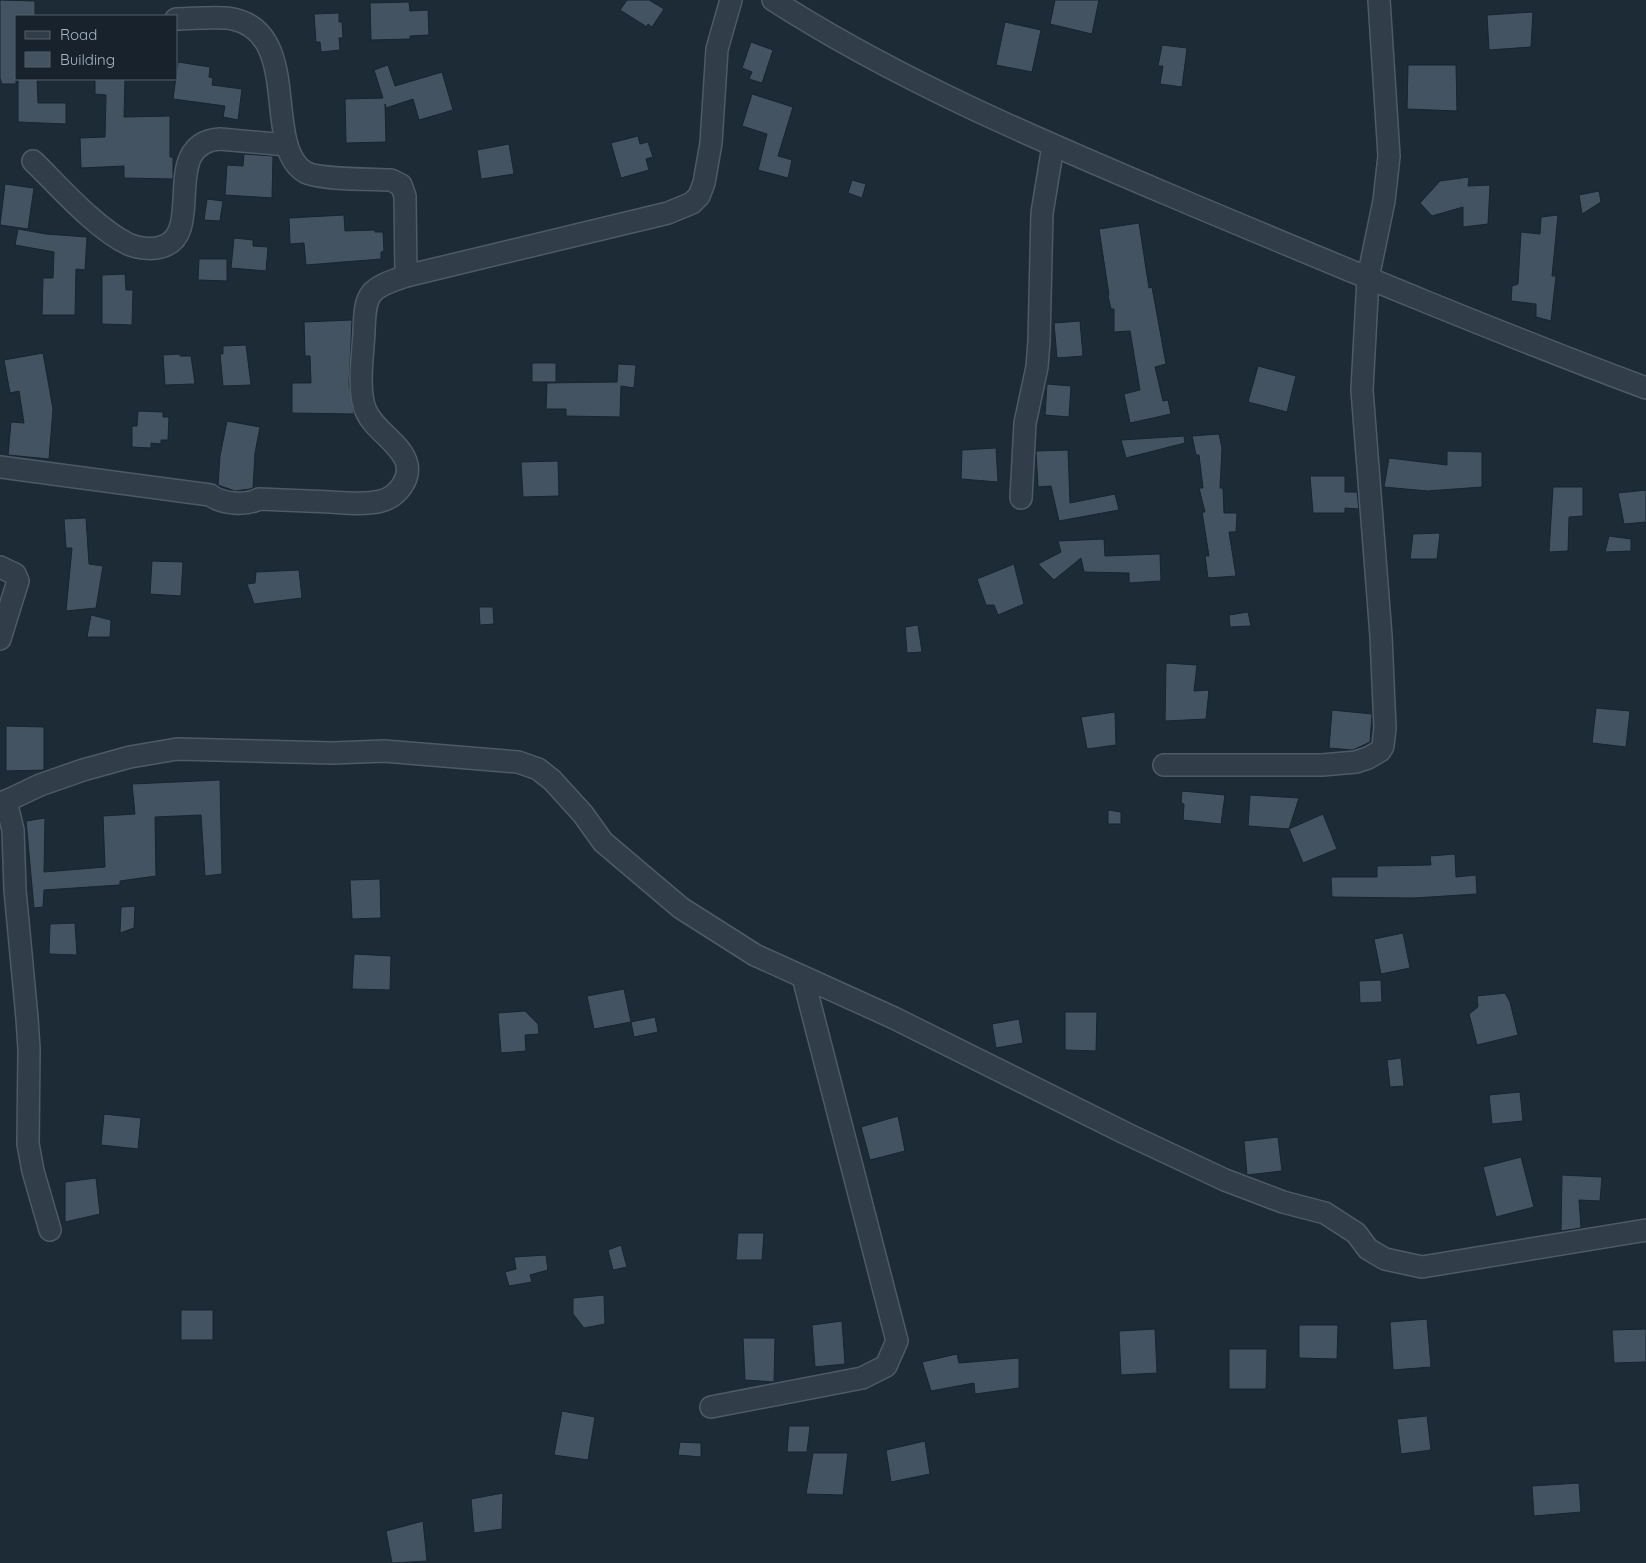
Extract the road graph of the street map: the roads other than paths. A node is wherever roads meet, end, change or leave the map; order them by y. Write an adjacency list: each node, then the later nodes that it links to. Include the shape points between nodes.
1 (731, 0): 8 (street, via 717,49 709,168 699,196 692,202 668,213)
2 (773, 0): 6 (street, via 910,80)
3 (1379, 0): 9 (street, via 1389,156 1384,201)
4 (178, 19): 5 (street, via 234,20 255,29 275,64)
5 (287, 145): 7 (street, via 212,139 198,147 188,161 180,231 170,243 155,248 128,244 94,219); 8 (street, via 293,159 306,173 391,180 400,185 405,196)
6 (1053, 146): 9 (street); 12 (street, via 1042,213 1039,341 1037,367 1024,424)
7 (33, 161)
8 (406, 276): 11 (street, via 374,289 364,314 362,374 366,411 406,462 405,481 392,497 380,502 360,503 259,498 252,503 217,501 210,495)
9 (1368, 278): 10 (street); 15 (street, via 1362,390 1382,636 1385,722 1382,746 1376,754 1356,762 1322,765)
10 (1646, 388)
11 (0, 467)
12 (1021, 498)
13 (0, 567): 14 (street, via 15,574 18,581)
14 (0, 639)
15 (1164, 765)
16 (3, 803): 17 (street, via 40,785 83,770 176,749 384,752 518,762 538,769 552,780 603,842 681,908 755,955); 18 (street, via 13,830 29,1049 28,1144)
17 (803, 977): 19 (street, via 894,1018 1225,1180 1283,1202 1325,1213 1356,1233 1368,1249 1385,1259 1422,1267); 20 (street, via 896,1341 886,1366 862,1378)
18 (50, 1230)
19 (1646, 1230)
20 (711, 1407)

